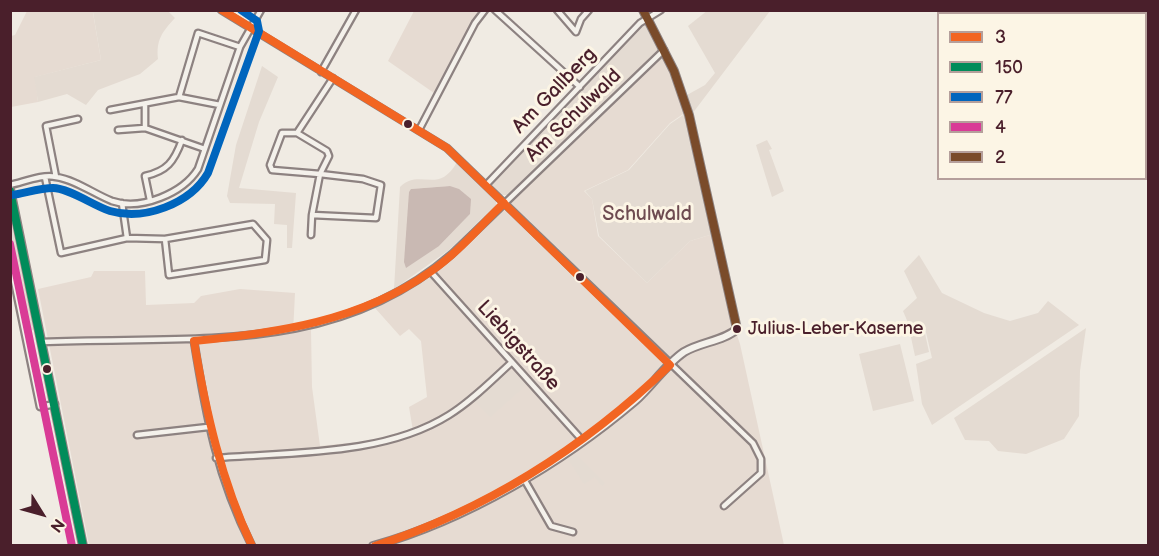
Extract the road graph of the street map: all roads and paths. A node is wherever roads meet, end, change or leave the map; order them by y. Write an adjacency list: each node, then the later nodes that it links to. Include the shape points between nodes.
1 (221, 10): 11 (street)
2 (261, 10): 11 (street)
3 (356, 10): 14 (street)
4 (485, 10): 24 (street)
5 (495, 10): 16 (street)
6 (558, 10): 7 (street, via 576,32)
7 (590, 10)
8 (644, 10): 10 (street)
9 (661, 10): 10 (street, Am Gallberg)
10 (647, 19): 13 (street); 16 (street, Am Gallberg)
11 (249, 28): 12 (street); 14 (street)
12 (240, 47): 17 (street, via 198,33); 19 (street)
13 (664, 50): 35 (street, Am Schulwald); 45 (street, via 689,115 737,329 682,353)
14 (321, 72): 15 (street)
15 (333, 78): 24 (street); 25 (street)
16 (580, 87): 31 (street, Am Gallberg)
17 (179, 97): 18 (street); 19 (street)
18 (145, 104): 20 (street); 22 (street)
19 (220, 105): 27 (street)
20 (110, 110)
21 (78, 119): 30 (street, via 46,126)
22 (145, 128): 23 (street); 26 (street)
23 (118, 130)
24 (419, 130): 31 (street, via 447,148)
25 (297, 133): 28 (street, via 327,151 329,156); 28 (street, via 282,133 270,165 272,170)
26 (182, 141): 27 (street); 33 (street, via 172,163 145,176)
27 (205, 149): 33 (street, via 192,179 180,189)
28 (320, 174): 36 (street); 36 (street, via 381,185 378,212 376,218)
29 (45, 177): 30 (street); 32 (street); 38 (street, via 61,253)
30 (56, 177): 34 (street)
31 (486, 185): 35 (street)
32 (10, 187): 43 (street)
33 (150, 200): 34 (street)
34 (122, 203): 38 (street)
35 (504, 203): 41 (street, Am Schulwald); 45 (street)
36 (312, 215): 37 (street)
37 (311, 235)
38 (127, 238): 39 (street)
39 (165, 239): 39 (street, via 169,275 265,260 267,240 253,224)
40 (10, 261): 46 (street, via 40,407)
41 (431, 272): 42 (street, Am Schulwald, via 381,301 320,323); 44 (street, Liebigstraße)
42 (194, 341): 43 (street, Am Schulwald); 47 (street)
43 (42, 342): 46 (street)
44 (512, 362): 49 (street, Liebigstraße); 50 (street, via 450,415 414,433 351,447)
45 (670, 365): 49 (street, via 636,400); 52 (street, via 753,443 761,459 757,479)
46 (55, 404): 55 (street)
47 (208, 427): 48 (street); 50 (street)
48 (137, 435)
49 (582, 440): 51 (street)
50 (216, 458): 56 (street)
51 (524, 479): 53 (street, via 551,526); 54 (street, via 452,517)
52 (724, 506)
53 (573, 532)
54 (385, 544): 57 (street)
55 (83, 546)
56 (252, 546)
57 (374, 546)

